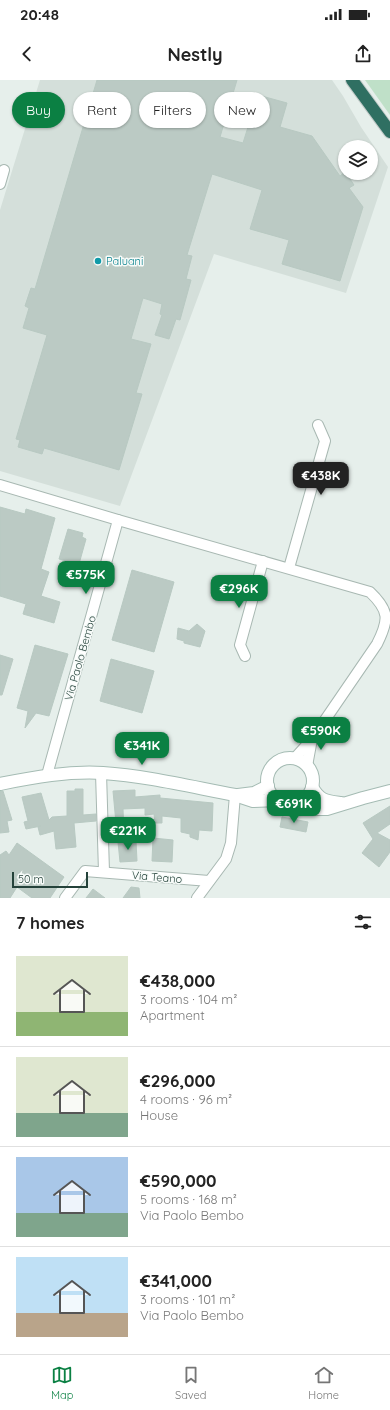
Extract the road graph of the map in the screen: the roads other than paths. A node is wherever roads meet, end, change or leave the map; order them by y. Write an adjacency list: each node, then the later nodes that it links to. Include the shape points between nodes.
1 (352, 80): 2 (highway)
2 (390, 132)
3 (4, 170): 4 (street)
4 (0, 184)
5 (318, 425): 9 (street, via 325,441)
6 (0, 485): 7 (street)
7 (118, 520): 8 (street); 15 (street, Via Paolo Bembo)
8 (263, 561): 9 (street); 10 (street, via 240,645)
9 (289, 568): 11 (street, via 370,592 381,603 386,618 384,630 377,644)
10 (245, 656)
11 (312, 739): 12 (street); 13 (street)
12 (294, 759): 13 (street); 17 (street, via 287,759 274,765 268,778)
13 (307, 766): 18 (street, via 313,779)
14 (102, 773): 15 (street); 20 (street); 24 (street)
15 (47, 775): 16 (street)
16 (0, 784)
17 (268, 786): 20 (street, via 254,793); 21 (street)
18 (312, 787): 22 (street, via 302,801); 23 (street, via 317,796 327,802)
19 (390, 791): 23 (street)
20 (235, 795): 21 (street, via 253,801); 25 (street, via 231,843 226,859)
21 (278, 800): 22 (street)
22 (291, 804): 23 (street, via 304,809 327,809)
23 (342, 804)
24 (104, 872): 25 (street, Via Teano); 26 (street, Via Teano, via 85,871)
25 (209, 881): 27 (street)
26 (65, 898)
27 (197, 898)

